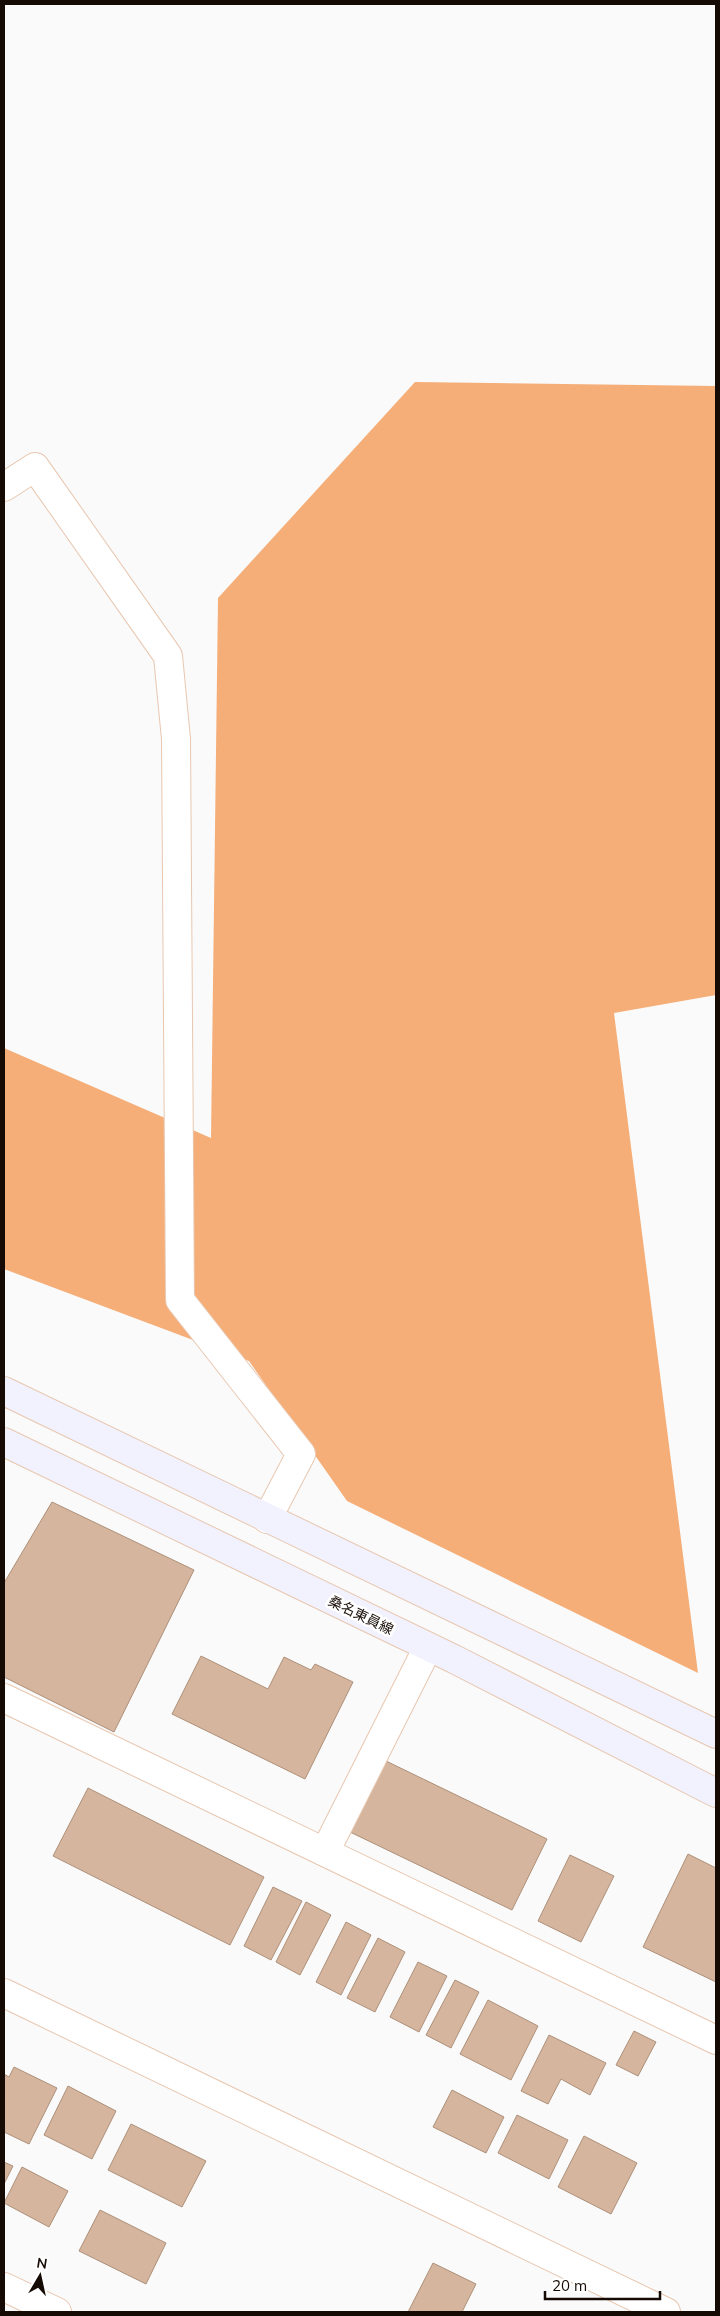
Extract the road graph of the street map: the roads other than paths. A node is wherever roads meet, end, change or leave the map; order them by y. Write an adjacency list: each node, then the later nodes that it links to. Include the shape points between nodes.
1 (4, 487): 4 (street, via 35,467 168,656 176,739 180,1300 301,1454)
2 (4, 1391): 4 (main road)
3 (4, 1442): 5 (main road, 桑名東員線)
4 (267, 1519): 7 (main road)
5 (428, 1647): 8 (main road, 桑名東員線); 9 (street)
6 (4, 1698): 9 (street)
7 (716, 1734)
8 (716, 1793)
9 (325, 1852): 11 (street)
10 (4, 1992): 14 (street)
11 (716, 2040)
12 (4, 2287): 13 (street)
13 (57, 2312)
14 (666, 2312)

